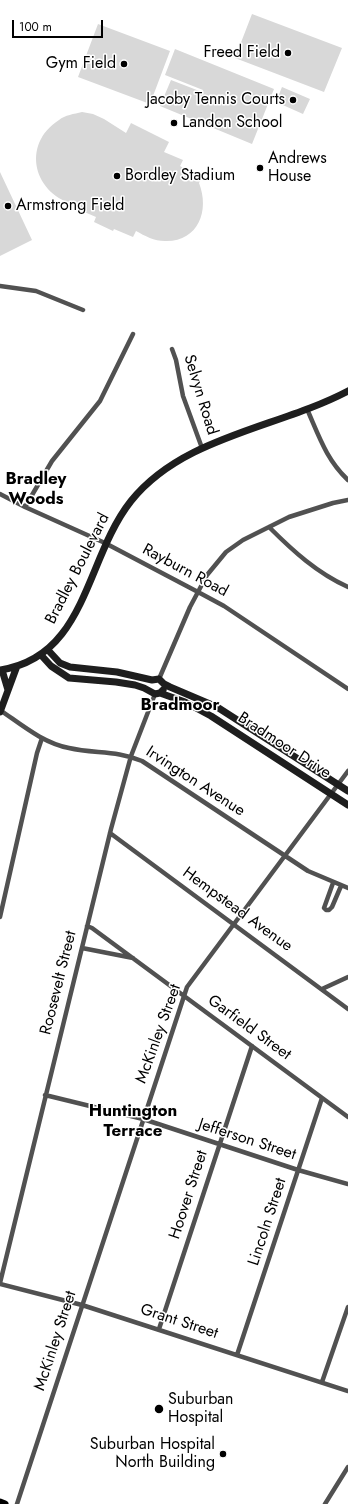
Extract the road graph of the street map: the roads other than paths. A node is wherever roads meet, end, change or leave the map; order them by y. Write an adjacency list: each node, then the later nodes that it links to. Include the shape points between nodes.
1 (0, 286): 2 (street, via 36,291)
2 (83, 310)
3 (133, 334): 11 (street, via 100,401 52,461)
4 (172, 349): 7 (street, Selvyn Road, via 183,396)
5 (348, 391): 6 (street, Bradley Boulevard)
6 (307, 409): 7 (street, Bradley Boulevard); 8 (street, via 330,459)
7 (202, 448): 13 (street, Bradley Boulevard, via 172,464 141,490 123,512)
8 (348, 480)
9 (0, 494): 11 (street, Rayburn Road)
10 (348, 500): 12 (street, via 307,511)
11 (25, 507): 13 (street, Rayburn Road)
12 (269, 527): 14 (street, via 316,570); 15 (street, via 226,552 207,574)
13 (105, 543): 15 (street, Rayburn Road); 16 (street, Bradley Boulevard, via 73,619)
14 (348, 587)
15 (198, 592): 20 (street); 21 (street, Rayburn Road, via 224,606)
16 (48, 650): 17 (street, Bradley Boulevard); 20 (street, Bradmoor Drive, via 60,663 70,667 117,672)
17 (41, 655): 18 (street, Bradley Boulevard); 23 (street, Bradmoor Drive, via 51,666 69,678 116,682)
18 (17, 666): 19 (street, Bradley Boulevard); 22 (street)
19 (1, 670): 22 (street)
20 (158, 681): 23 (street, via 149,686); 23 (street, via 164,689); 28 (street, Bradmoor Drive, via 217,707)
21 (348, 689)
22 (8, 690): 24 (street)
23 (155, 693): 26 (street, Roosevelt Street); 30 (street, Bradmoor Drive, via 185,702 211,716)
24 (0, 711): 25 (street, Irvington Avenue)
25 (42, 738): 26 (street, Irvington Avenue, via 70,748); 37 (street)
26 (131, 756): 32 (street, Roosevelt Street); 33 (street, Irvington Avenue)
27 (348, 771): 28 (street, McKinley Street)
28 (338, 785): 29 (street, Bradmoor Drive); 30 (street, McKinley Street)
29 (348, 791)
30 (331, 794): 31 (street, Bradmoor Drive); 33 (street, McKinley Street)
31 (348, 805)
32 (110, 833): 38 (street, Hempstead Avenue); 39 (street, Roosevelt Street)
33 (285, 856): 34 (street, Irvington Avenue, via 308,871); 38 (street, McKinley Street)
34 (334, 883): 35 (street, Irvington Avenue); 35 (street, via 324,908 326,910 332,907)
35 (341, 886): 36 (street, Irvington Avenue)
36 (348, 888)
37 (0, 917)
38 (234, 924): 43 (street, Hempstead Avenue); 44 (street, McKinley Street, via 187,987)
39 (87, 926): 40 (street, Roosevelt Street); 41 (street, Garfield Street)
40 (82, 948): 41 (street, Garfield Street); 47 (street, Roosevelt Street)
41 (134, 959): 44 (street, Garfield Street)
42 (348, 977): 43 (street)
43 (322, 990): 45 (street, Hempstead Avenue)
44 (184, 996): 46 (street, Garfield Street); 50 (street, McKinley Street)
45 (348, 1009)
46 (252, 1046): 48 (street, Garfield Street); 51 (street, Hoover Street)
47 (45, 1095): 50 (street, Jefferson Street); 54 (street, Roosevelt Street)
48 (322, 1098): 49 (street, Garfield Street); 52 (street, Lincoln Street)
49 (348, 1117)
50 (142, 1119): 51 (street, Jefferson Street); 55 (street, McKinley Street)
51 (219, 1144): 52 (street, Jefferson Street); 57 (street, Hoover Street)
52 (298, 1170): 53 (street, Jefferson Street); 58 (street, Lincoln Street)
53 (348, 1184)
54 (0, 1283): 55 (street, Grant Street)
55 (82, 1305): 57 (street, Grant Street); 64 (street, McKinley Street)
56 (348, 1307): 59 (street)
57 (158, 1329): 58 (street, Grant Street)
58 (237, 1355): 59 (street, Grant Street)
59 (322, 1382): 60 (street, Grant Street)
60 (348, 1391)
61 (348, 1467): 65 (street)
62 (0, 1502): 63 (main road)
63 (5, 1504)
64 (17, 1504)
65 (325, 1504)

